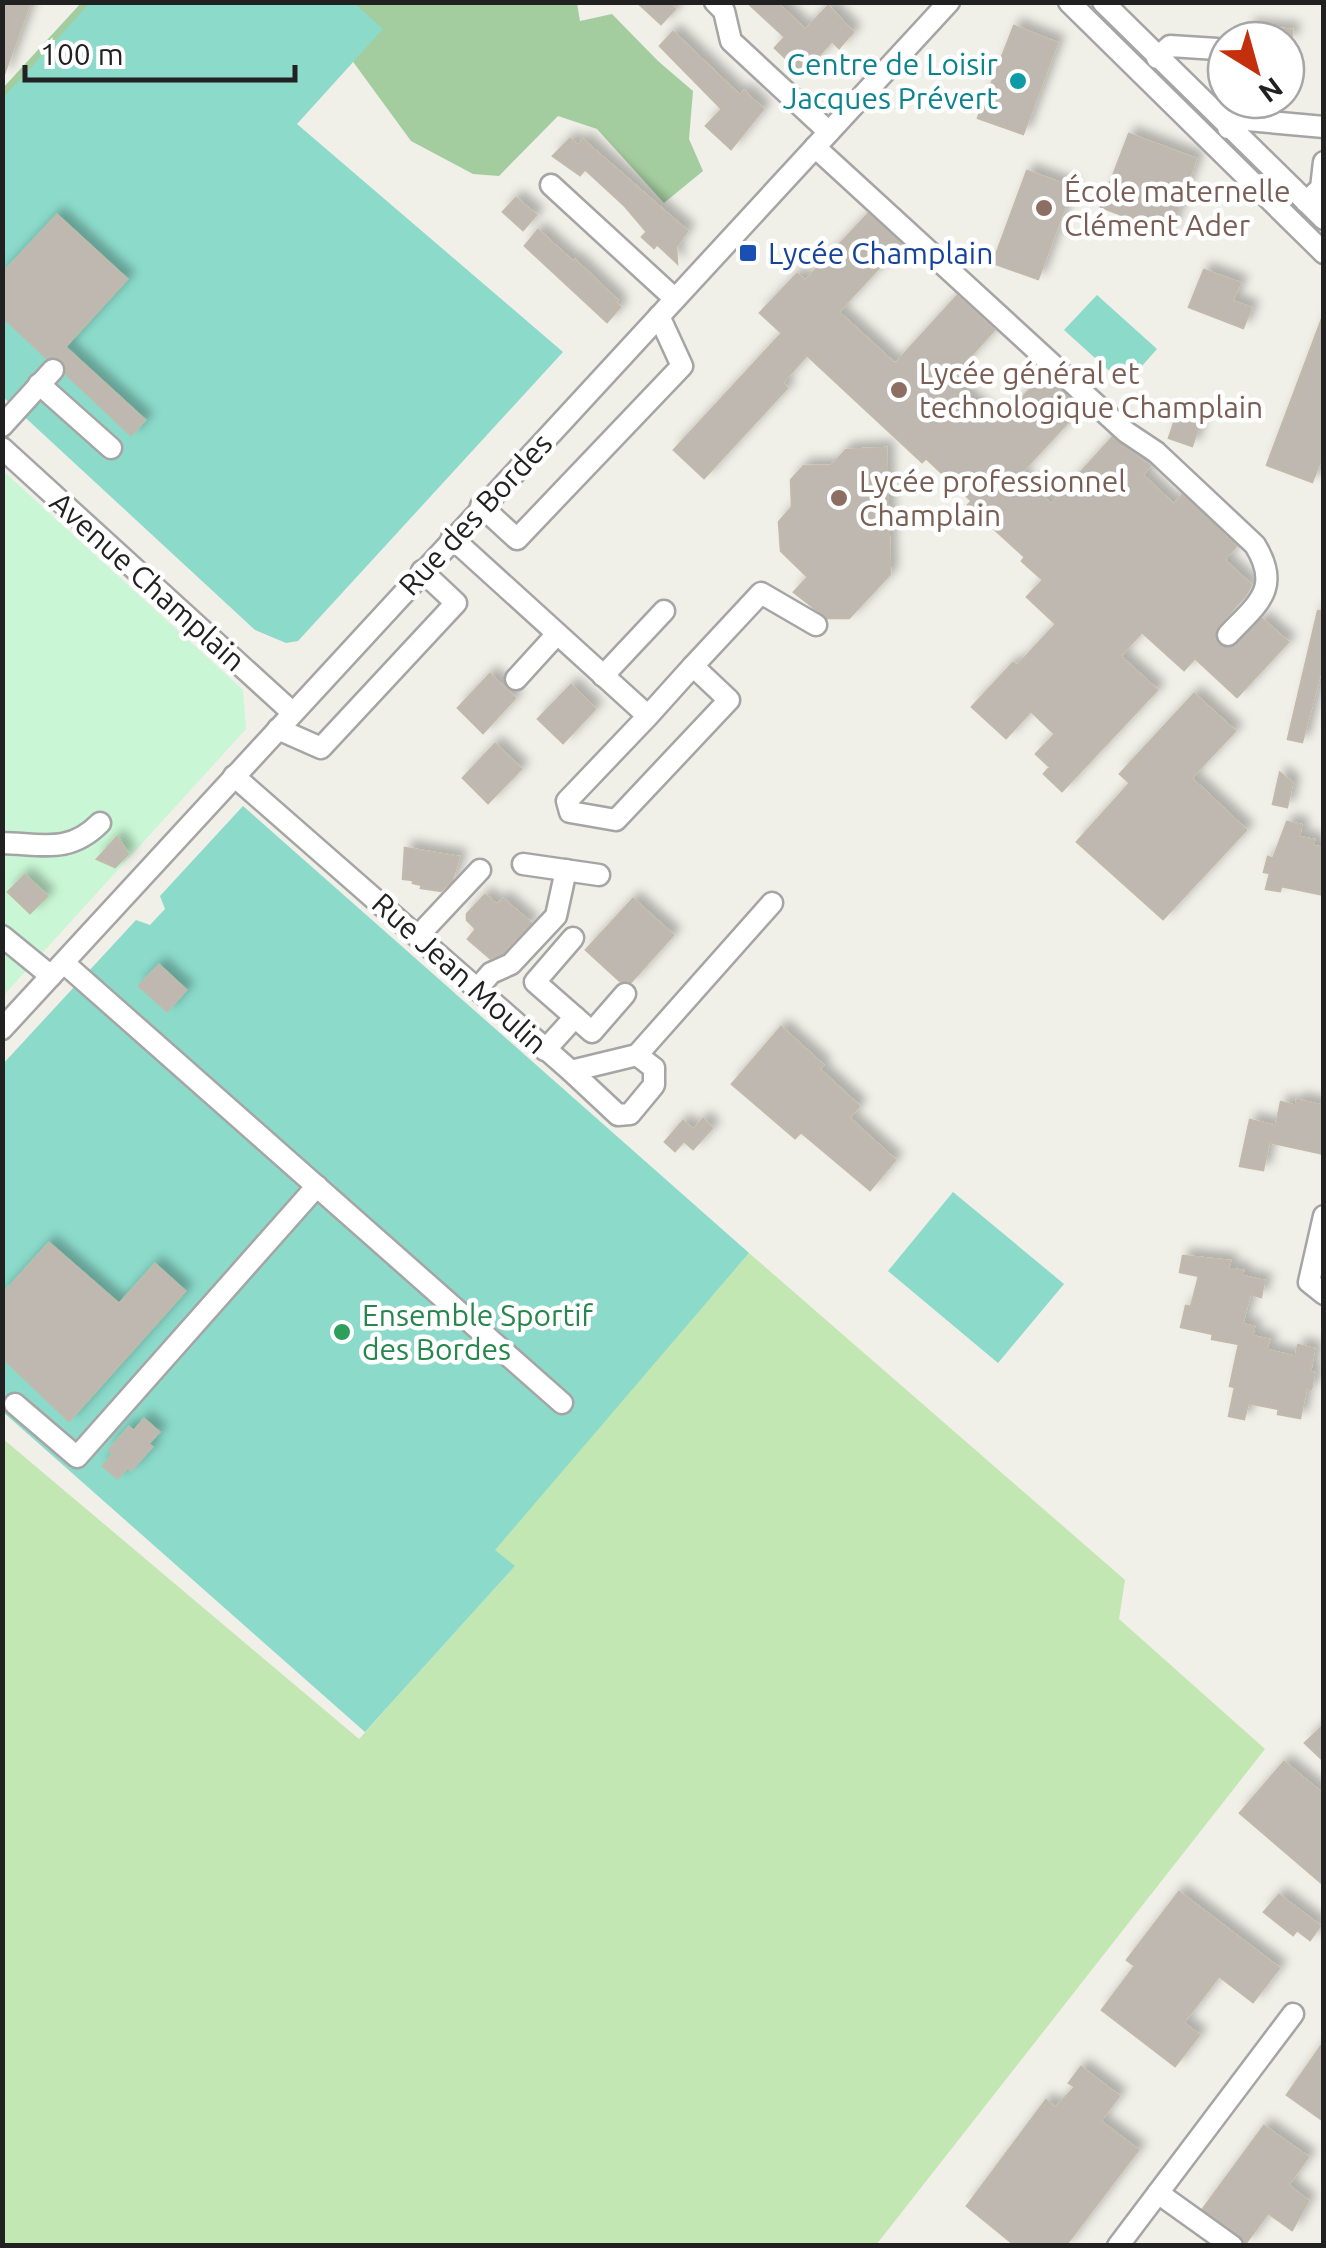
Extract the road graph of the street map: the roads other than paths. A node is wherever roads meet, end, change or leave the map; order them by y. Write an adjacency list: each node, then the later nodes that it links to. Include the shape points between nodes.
1 (715, 2): 9 (street, via 731,41)
2 (950, 2): 9 (street, Rue des Bordes)
3 (1069, 2): 14 (street)
4 (1103, 2): 6 (street)
5 (1206, 48): 6 (street, via 1170,46)
6 (1157, 58): 8 (street)
7 (1324, 126): 8 (street, via 1236,119)
8 (1228, 128): 12 (street)
9 (822, 140): 15 (street, Rue des Bordes); 26 (street, via 1112,419 1256,545 1268,586)
10 (1324, 162): 12 (street, via 1321,188)
11 (551, 185): 15 (street)
12 (1306, 202): 13 (street)
13 (1324, 220)
14 (1324, 253)
15 (674, 298): 16 (street, Rue des Bordes)
16 (659, 316): 20 (street, Rue des Bordes); 20 (street, via 682,366 517,539)
17 (2, 426): 19 (street, via 46,377)
18 (2, 448): 30 (street, Avenue Champlain)
19 (111, 448)
20 (481, 506): 21 (street, Rue des Bordes)
21 (452, 538): 22 (street, Rue des Bordes); 25 (street)
22 (422, 571): 30 (street, Rue des Bordes); 32 (street, via 456,603 322,748)
23 (664, 611): 28 (street)
24 (816, 625): 27 (street, via 761,593)
25 (558, 634): 28 (street); 29 (street)
26 (1228, 635)
27 (693, 666): 31 (street); 31 (street, via 729,700 616,820 570,812 568,802)
28 (603, 676): 31 (street)
29 (516, 678)
30 (293, 713): 32 (street, Rue des Bordes)
31 (648, 716)
32 (278, 729): 33 (street, Rue des Bordes)
33 (234, 776): 41 (street, Rue Jean Moulin); 44 (street, Rue des Bordes)
34 (100, 823): 35 (street, via 72,845)
35 (2, 843)
36 (523, 864): 38 (street)
37 (480, 870): 41 (street)
38 (566, 870): 39 (street); 45 (street, via 556,916)
39 (599, 875)
40 (772, 903): 50 (street)
41 (419, 935): 45 (street, Rue Jean Moulin)
42 (2, 936): 44 (street)
43 (574, 938): 47 (street, via 535,982)
44 (58, 970): 48 (street, Rue des Bordes); 52 (street)
45 (478, 988): 49 (street, Rue Jean Moulin)
46 (626, 994): 47 (street, via 592,1032)
47 (575, 1017): 49 (street)
48 (2, 1028)
49 (545, 1050): 51 (street, Rue Jean Moulin)
50 (638, 1055): 51 (street, Rue Jean Moulin); 51 (street, via 654,1068 654,1085 630,1114 618,1115)
51 (570, 1072)
52 (317, 1186): 55 (street); 56 (street, via 77,1458)
53 (1324, 1216): 54 (street, via 1309,1282)
54 (1324, 1294)
55 (562, 1403)
56 (15, 1404)
57 (1293, 2014): 58 (street)
58 (1158, 2193): 59 (street); 60 (street)
59 (1118, 2246)
60 (1232, 2246)

